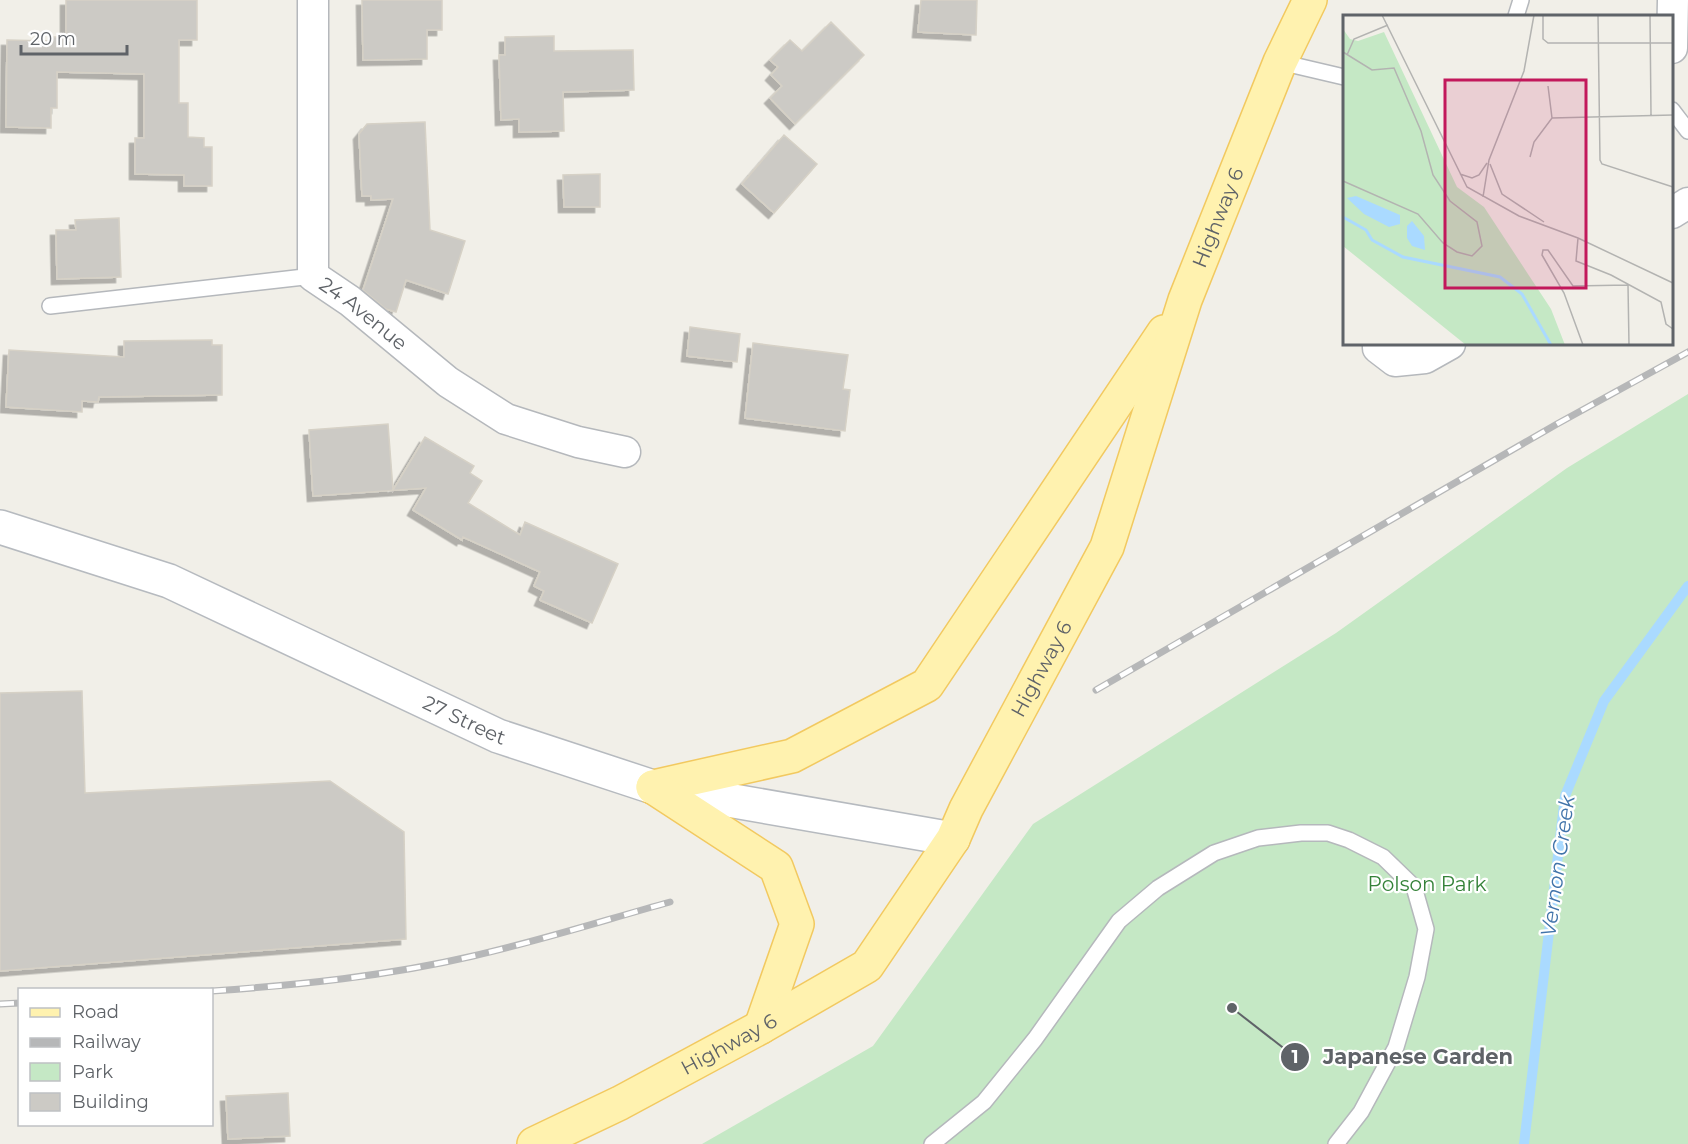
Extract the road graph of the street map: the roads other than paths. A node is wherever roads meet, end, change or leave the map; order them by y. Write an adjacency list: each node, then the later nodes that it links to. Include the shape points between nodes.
1 (314, 0): 13 (street, 24 Avenue)
2 (1310, 0): 7 (main road, Highway 6)
3 (1521, 0): 5 (lane)
4 (1673, 0): 6 (street)
5 (1516, 15)
6 (1672, 15)
7 (1281, 63): 8 (lane); 14 (main road, Highway 6)
8 (1343, 77)
9 (1673, 112): 10 (lane)
10 (1688, 131)
11 (1688, 203): 12 (street)
12 (1673, 212)
13 (314, 276): 15 (lane); 18 (street, 24 Avenue, via 448,382 506,419)
14 (1185, 300): 20 (main road, via 927,685 792,756); 21 (main road, Highway 6, via 1107,547)
15 (50, 306)
16 (1378, 345): 17 (street, via 1395,361 1425,358)
17 (1448, 345)
18 (625, 452)
19 (0, 526): 20 (main road, 27 Street, via 169,580 498,735)
20 (653, 787): 21 (main road, 27 Street); 22 (main road, via 776,867 797,924)
21 (953, 839): 22 (main road, Highway 6, via 867,966)
22 (761, 1027): 23 (main road, Highway 6)
23 (534, 1144)
24 (932, 1144): 25 (lane, via 984,1102 1035,1039 1119,921 1158,888 1214,853 1258,838 1328,833 1383,856 1414,887 1426,929 1417,977 1396,1047 1361,1112)
25 (1336, 1144)

